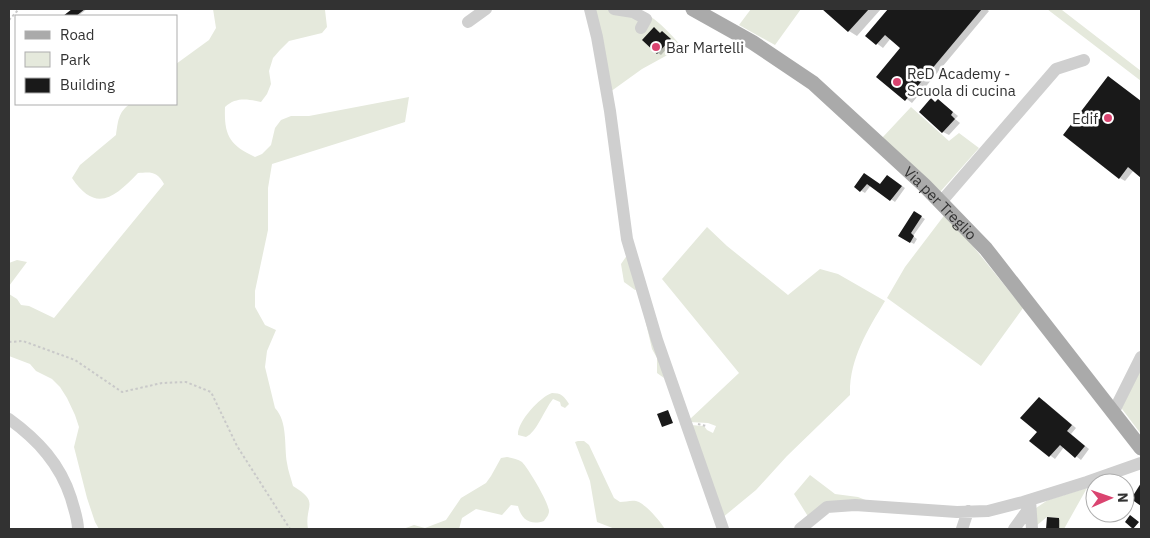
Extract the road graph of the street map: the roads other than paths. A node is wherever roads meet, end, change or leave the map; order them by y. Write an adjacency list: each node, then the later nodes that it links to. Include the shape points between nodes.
1 (486, 9): 5 (street)
2 (590, 9): 17 (street, via 609,103 627,239 657,340)
3 (614, 9): 6 (street, via 633,12 646,19)
4 (692, 9): 8 (main road, Via per Treglio, via 752,42 813,83)
5 (468, 22)
6 (641, 28)
7 (1084, 60): 8 (street, via 1056,69)
8 (941, 202): 10 (main road, Via per Treglio, via 986,249)
9 (1141, 356): 10 (street)
10 (1113, 412): 12 (main road, Via per Treglio)
11 (9, 419): 16 (street, via 32,437 54,462 69,492)
12 (1141, 448)
13 (1141, 463): 14 (street)
14 (1030, 503): 15 (street, via 988,511); 21 (street); 22 (street)
15 (968, 511): 18 (street, via 827,506); 19 (street); 20 (street)
16 (78, 529)
17 (723, 529)
18 (800, 529)
19 (962, 529)
20 (970, 529)
21 (1014, 529)
22 (1032, 529)

